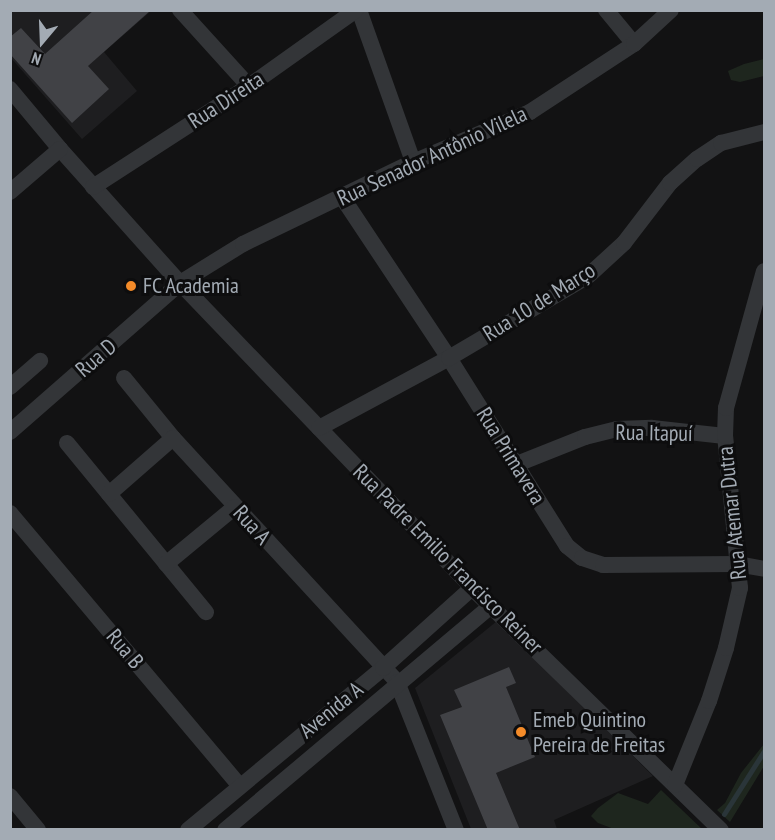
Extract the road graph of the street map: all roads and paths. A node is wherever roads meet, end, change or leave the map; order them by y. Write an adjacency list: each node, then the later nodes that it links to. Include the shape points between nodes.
1 (180, 10): 6 (street)
2 (358, 10): 6 (street, Rua Direita); 10 (street)
3 (606, 10): 5 (street)
4 (671, 10): 5 (street, Rua Senador Antônio Vilela)
5 (634, 44): 10 (street, Rua Senador Antônio Vilela, via 530,112)
6 (249, 86): 11 (street, Rua Direita)
7 (10, 88): 9 (street, Rua Padre Emilio Francisco Reiner)
8 (765, 132): 16 (street, Rua 10 de Março, via 721,142 697,159 670,183 624,243 588,276)
9 (60, 149): 11 (street, Rua Padre Emilio Francisco Reiner); 12 (street)
10 (413, 162): 13 (street, Rua Senador Antônio Vilela)
11 (93, 187): 15 (street, Rua Padre Emilio Francisco Reiner)
12 (10, 192)
13 (342, 197): 15 (street, Rua Senador Antônio Vilela, via 243,244); 16 (street, Rua Primavera)
14 (765, 271): 22 (street, Rua Atemar Dutra, via 732,382)
15 (180, 283): 20 (street, Rua Padre Emilio Francisco Reiner); 21 (street, Rua D)
16 (449, 358): 20 (street, Rua 10 de Março); 25 (street, Rua Primavera)
17 (40, 362): 19 (street)
18 (124, 378): 23 (street, Rua A)
19 (10, 387)
20 (319, 428): 32 (street, Rua Padre Emilio Francisco Reiner)
21 (10, 432)
22 (725, 436): 25 (street, Rua Itapuí, via 652,428 618,429 585,437); 30 (street, Rua Atemar Dutra)
23 (173, 438): 26 (street); 27 (street, Rua A)
24 (67, 443): 26 (street)
25 (517, 464): 30 (street, Rua Primavera, via 567,546 582,558 603,565)
26 (109, 494): 29 (street)
27 (235, 507): 29 (street); 35 (street, Rua A)
28 (10, 513): 37 (street, Rua B)
29 (166, 564): 34 (street)
30 (737, 564): 31 (street, Rua Primavera); 38 (street, Rua Atemar Dutra, via 740,588 726,648 710,701)
31 (765, 569)
32 (472, 588): 33 (street, Rua Padre Emilio Francisco Reiner); 35 (street, Avenida A)
33 (492, 605): 36 (street, Avenida A); 38 (street, Rua Padre Emilio Francisco Reiner)
34 (206, 612)
35 (383, 668): 36 (street, Rua A); 37 (street, Avenida A)
36 (397, 682): 42 (street, Avenida A); 43 (street)
37 (239, 785): 41 (street, Avenida A)
38 (675, 785): 44 (street, Rua Padre Emilio Francisco Reiner)
39 (10, 796): 40 (street)
40 (38, 830)
41 (188, 830)
42 (225, 830)
43 (456, 830)
44 (721, 830)

